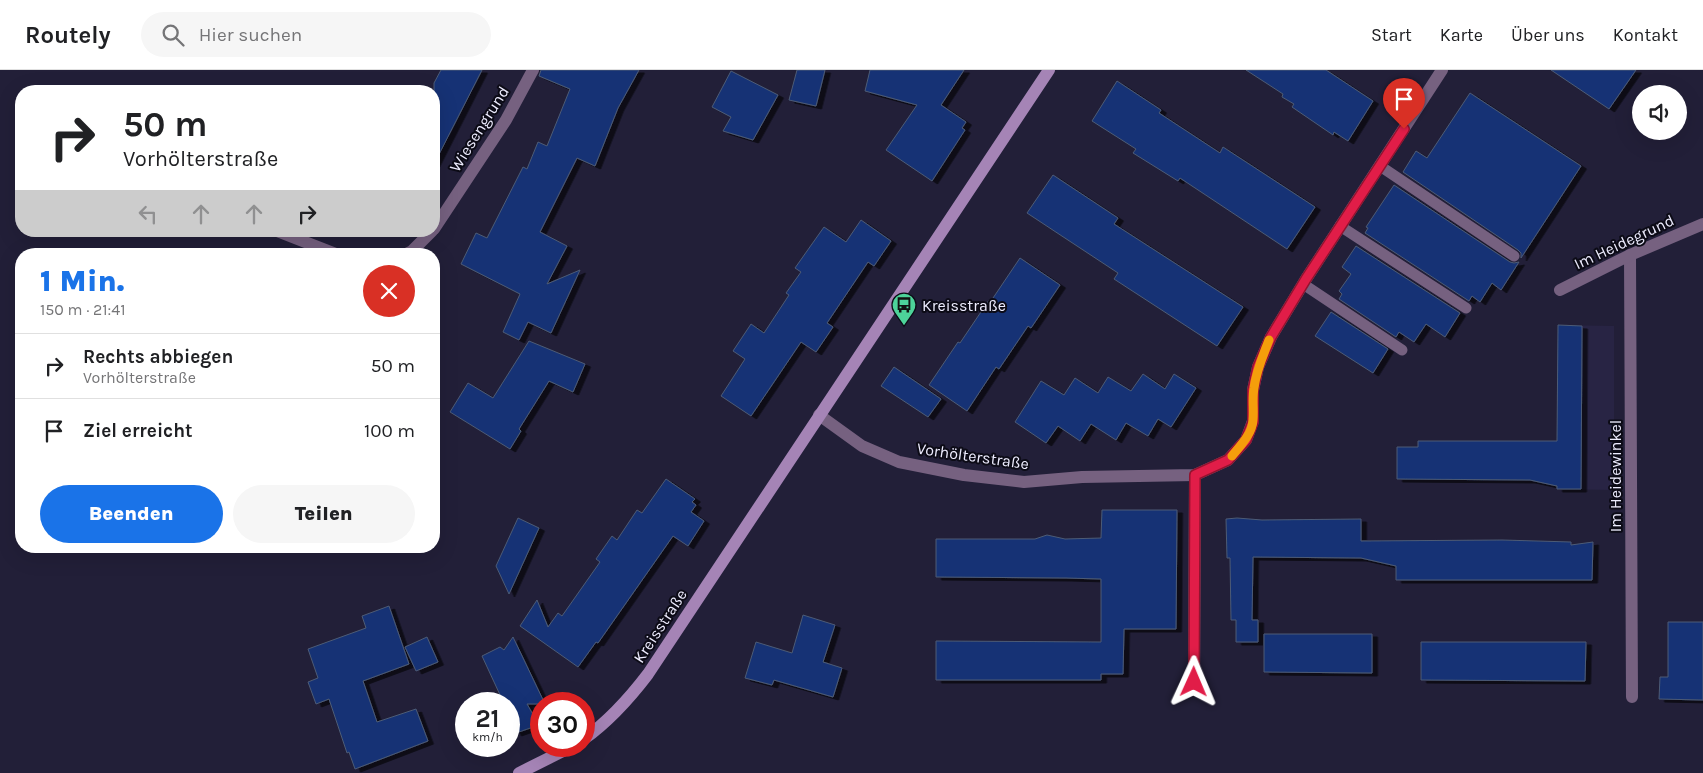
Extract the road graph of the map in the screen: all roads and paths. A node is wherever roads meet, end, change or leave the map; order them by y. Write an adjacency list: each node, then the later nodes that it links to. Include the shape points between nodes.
1 (534, 70): 5 (street, Wiesengrund, via 506,120)
2 (1049, 70): 18 (main road, Kreisstraße)
3 (1442, 70): 4 (street, Vorhölterstraße)
4 (1380, 166): 7 (street, Vorhölterstraße); 13 (lane)
5 (440, 219)
6 (1703, 224): 12 (street, Im Heidegrund)
7 (1340, 226): 14 (street, Vorhölterstraße); 16 (lane)
8 (292, 237): 10 (street)
9 (426, 237): 11 (street, Wiesengrund)
10 (321, 248)
11 (415, 248)
12 (1630, 255): 15 (street, Im Heidegrund); 21 (street, Im Heidewinkel)
13 (1514, 256)
14 (1303, 284): 17 (lane); 19 (street, Vorhölterstraße, via 1271,337 1258,367 1253,390 1253,422 1246,440 1228,460)
15 (1560, 290)
16 (1466, 308)
17 (1402, 350)
18 (819, 416): 19 (street, Vorhölterstraße, via 862,446 899,462 964,475 1024,482 1082,477); 22 (main road, Kreisstraße, via 648,674 630,699)
19 (1195, 475): 20 (street)
20 (1194, 682)
21 (1632, 697)
22 (595, 731)
23 (551, 757): 24 (main road)
24 (518, 773)

